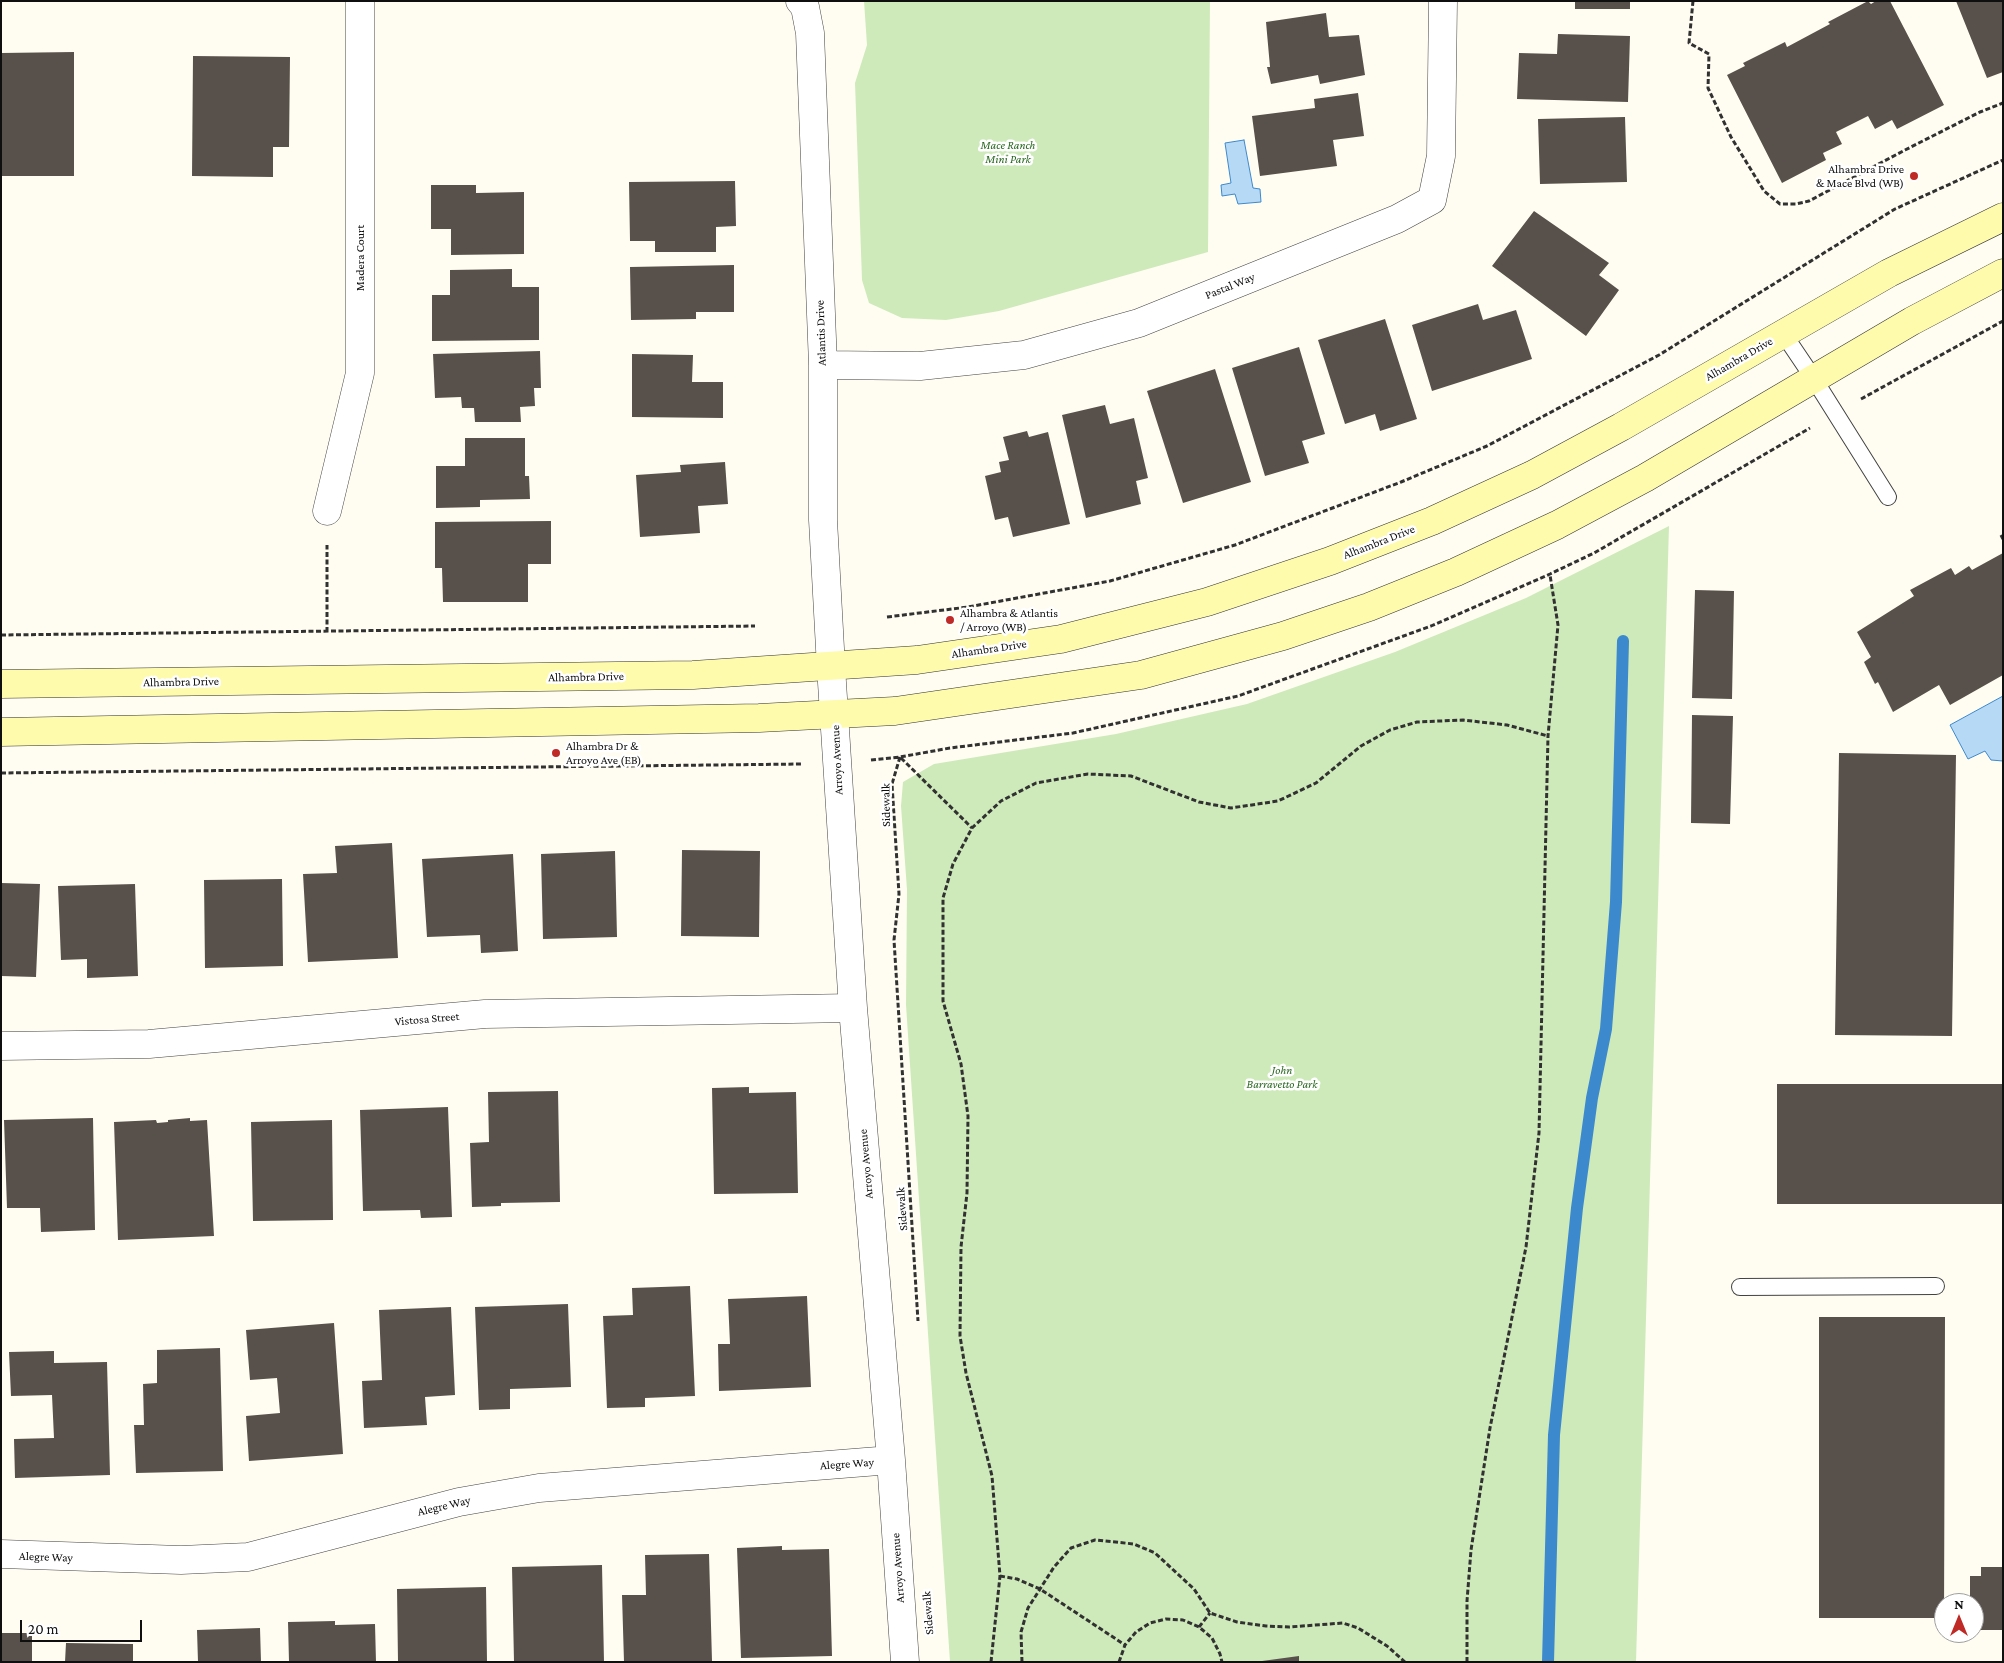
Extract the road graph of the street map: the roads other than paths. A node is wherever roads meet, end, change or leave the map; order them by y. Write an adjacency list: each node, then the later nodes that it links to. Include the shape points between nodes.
1 (360, 1): 10 (street, Madera Court, via 360,373)
2 (800, 1): 7 (street, Atlantis Drive, via 805,6 810,33)
3 (1443, 1): 7 (street, Pastal Way, via 1441,156 1432,200 1396,220 1139,322 1024,355 920,366)
4 (2003, 217): 6 (main road, Alhambra Drive, via 1889,273)
5 (2003, 273): 8 (main road)
6 (1784, 334): 8 (lane); 11 (main road, Alhambra Drive, via 1532,475 1432,521 1330,561 1207,602 1061,639 917,660)
7 (823, 365): 11 (street, Atlantis Drive, via 823,520)
8 (1814, 378): 9 (lane); 13 (main road, via 1645,478 1557,525 1456,572 1361,610 1283,636 1141,675 896,711)
9 (1888, 497)
10 (327, 511)
11 (831, 666): 12 (main road, Alhambra Drive, via 693,675); 13 (street, Arroyo Avenue)
12 (1, 684)
13 (835, 714): 14 (main road, via 750,719); 15 (street, Arroyo Avenue)
14 (1, 732)
15 (853, 1008): 16 (street, Vistosa Street, via 486,1014 149,1044); 19 (street, Arroyo Avenue)
16 (1, 1046)
17 (1936, 1286): 18 (lane)
18 (1740, 1287)
19 (891, 1460): 20 (street, Alegre Way, via 538,1488 459,1502 248,1556 180,1560); 21 (street, Arroyo Avenue)
20 (1, 1554)
21 (905, 1662)

